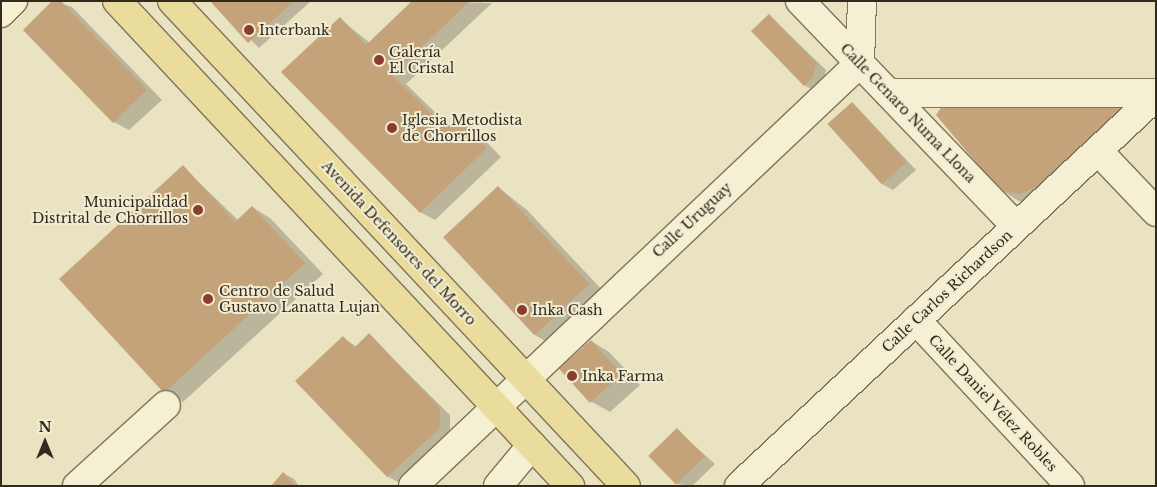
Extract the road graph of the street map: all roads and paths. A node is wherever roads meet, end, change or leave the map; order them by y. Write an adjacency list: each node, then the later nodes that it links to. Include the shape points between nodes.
1 (13, 1): 6 (street)
2 (118, 1): 16 (main road)
3 (172, 1): 14 (main road, Avenida Defensores del Morro)
4 (800, 1): 7 (street, Calle Genaro Numa Llona)
5 (862, 1): 7 (street)
6 (1, 13)
7 (860, 63): 8 (street, Calle Genaro Numa Llona); 14 (street, Calle Uruguay)
8 (890, 93): 9 (street); 12 (street, Calle Genaro Numa Llona)
9 (1156, 95): 10 (street, Calle Carlos Richardson)
10 (1098, 151): 11 (street); 12 (street, Calle Carlos Richardson)
11 (1156, 212)
12 (1016, 226): 13 (street, Calle Carlos Richardson)
13 (916, 320): 23 (street, Calle Carlos Richardson); 24 (street, Calle Daniel Vélez Robles)
14 (525, 378): 16 (street, Calle Uruguay); 22 (main road, Avenida Defensores del Morro)
15 (166, 405): 19 (street)
16 (495, 406): 17 (main road); 18 (street, Calle Uruguay)
17 (532, 445): 20 (street); 21 (main road)
18 (425, 482)
19 (77, 486)
20 (498, 486)
21 (570, 486)
22 (626, 486)
23 (739, 486)
24 (1070, 486)

